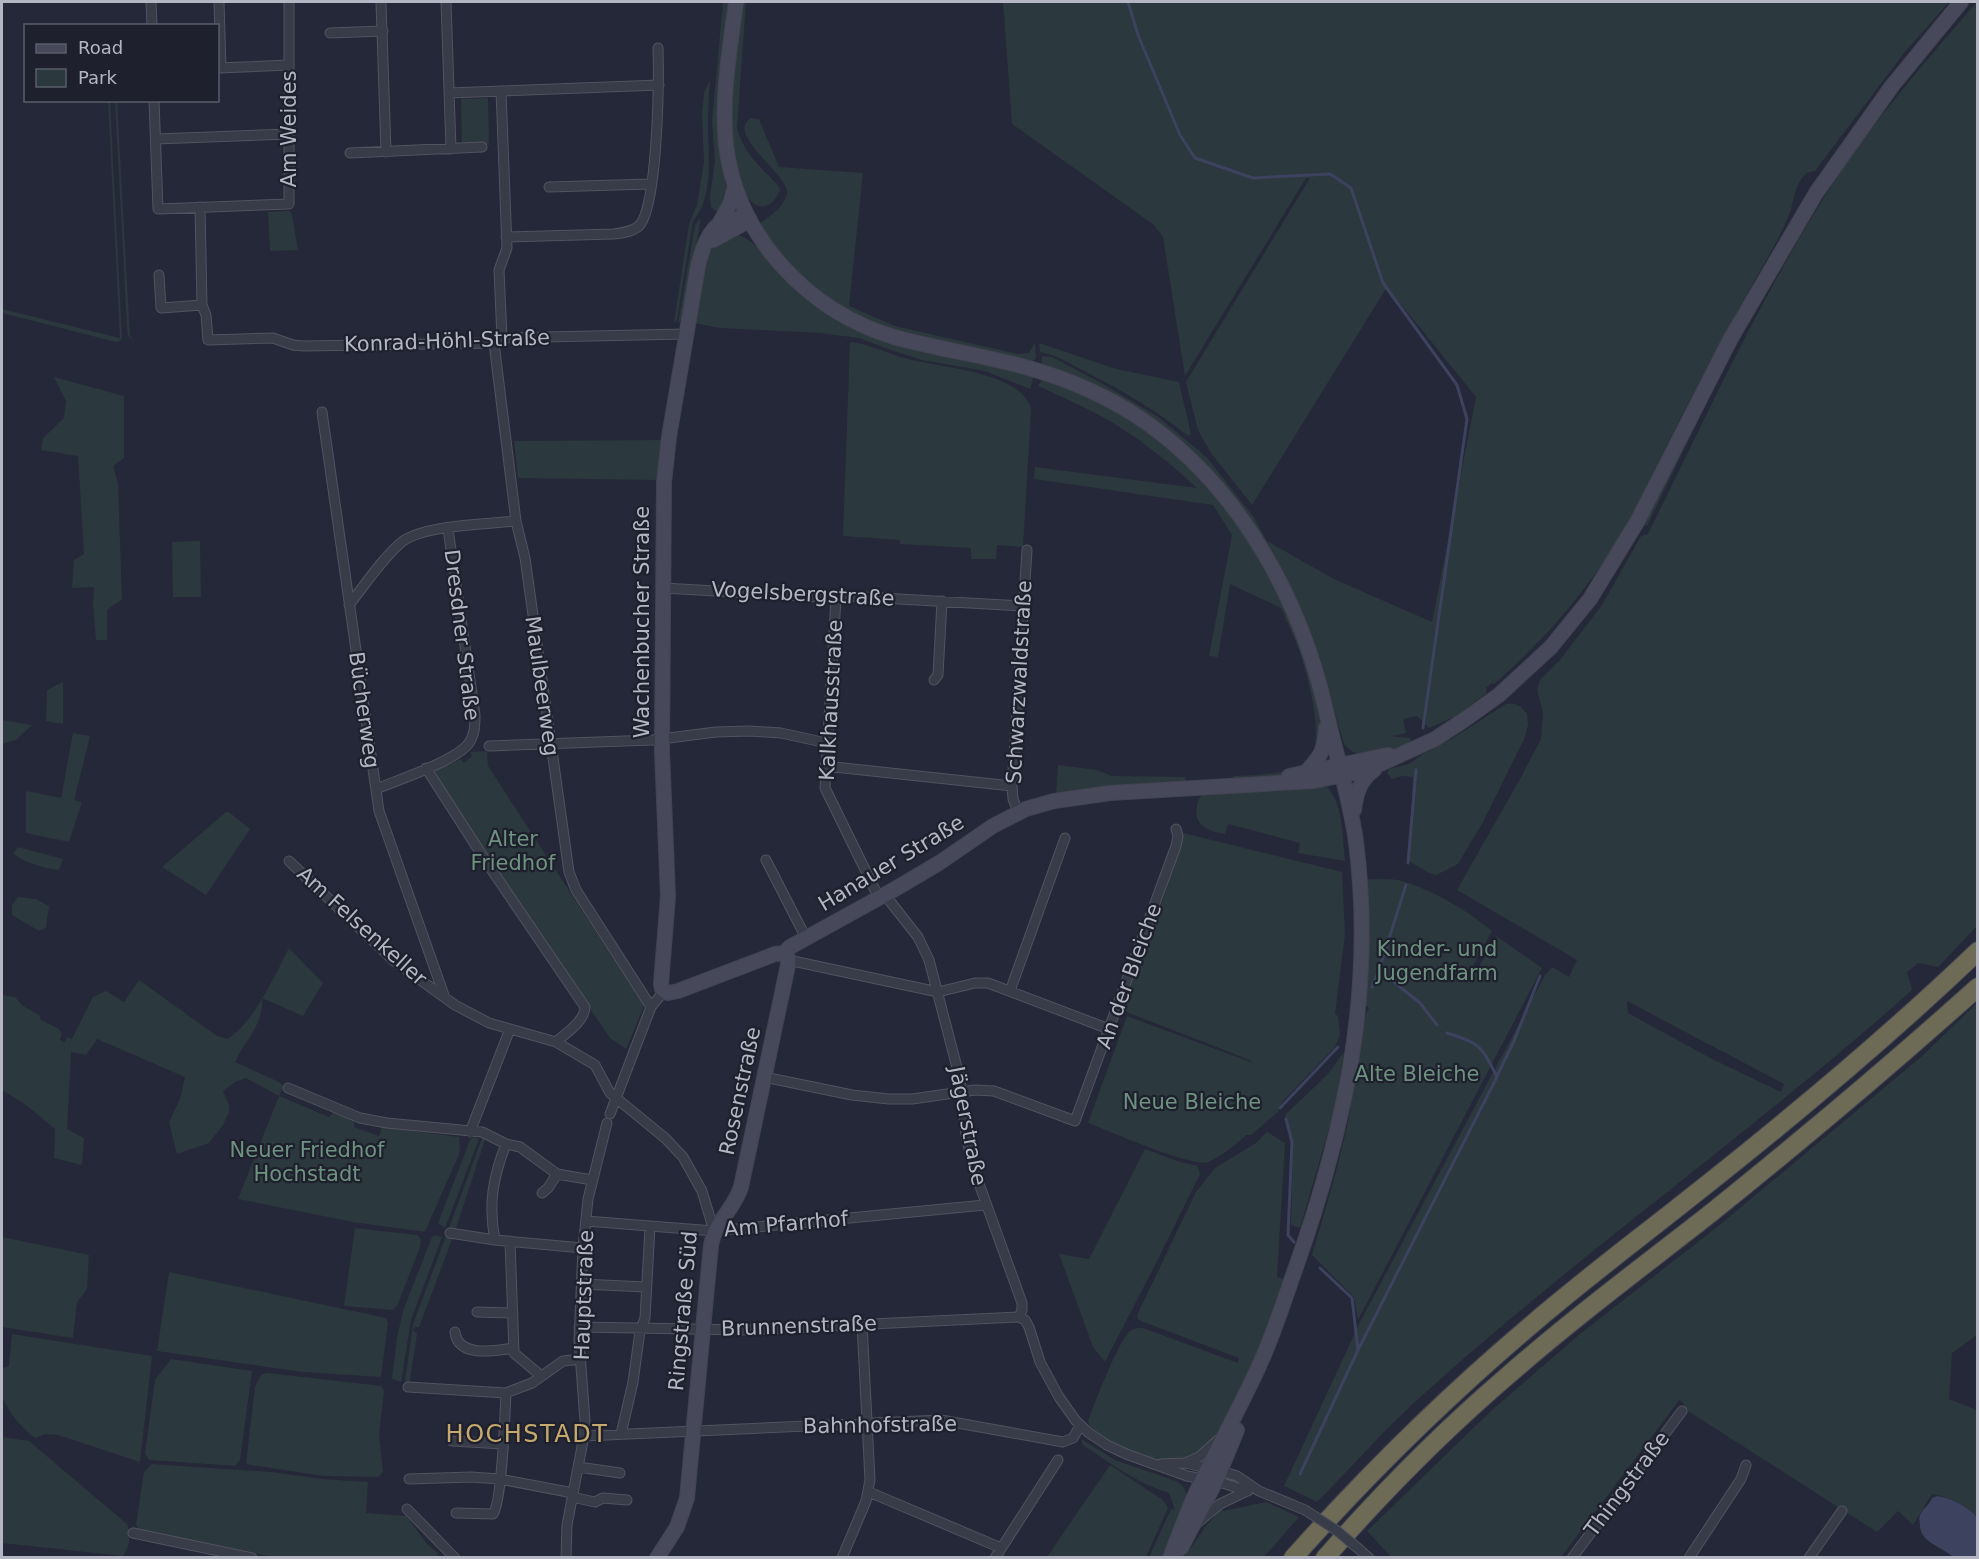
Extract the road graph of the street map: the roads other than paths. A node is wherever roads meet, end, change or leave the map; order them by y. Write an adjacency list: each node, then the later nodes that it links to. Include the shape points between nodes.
1 (151, 2): 8 (street)
2 (219, 2): 13 (street)
3 (289, 2): 12 (street, Am Weides)
4 (381, 2): 9 (street)
5 (446, 2): 16 (street)
6 (736, 2): 26 (street, via 726,136)
7 (1961, 2): 51 (street, via 1892,86 1816,193 1731,338 1637,522 1577,617 1539,660 1499,695 1449,730)
8 (152, 24)
9 (382, 31): 10 (street); 22 (street)
10 (330, 33)
11 (658, 48): 14 (street)
12 (289, 65): 13 (street); 18 (street, Am Weides)
13 (219, 68)
14 (659, 85): 15 (street); 24 (street)
15 (501, 91): 16 (street); 30 (street, Maulbeerweg)
16 (449, 93): 21 (street)
17 (154, 102): 19 (street, Am Weides)
18 (289, 134): 19 (street); 27 (street, Am Weides, via 289,204)
19 (156, 139): 27 (street, Am Weides, via 158,209)
20 (482, 147): 21 (street)
21 (451, 149): 22 (street)
22 (386, 152): 23 (street)
23 (350, 153)
24 (650, 184): 25 (street); 30 (street, via 643,218 630,231)
25 (549, 186)
26 (735, 186): 28 (street); 29 (street, Wachenbucher Straße)
27 (200, 207): 33 (street)
28 (750, 220): 29 (street, via 734,218); 31 (street, via 712,240); 46 (street, via 797,282 846,318 895,337 1022,366 1068,381 1118,405 1163,435 1221,492 1259,546 1309,648)
29 (718, 226): 31 (street, Wachenbucher Straße, via 704,243)
30 (506, 237): 35 (street, Maulbeerweg, via 499,270)
31 (701, 255): 34 (street, Wachenbucher Straße)
32 (159, 275): 33 (street, via 160,308)
33 (202, 305): 35 (street, Konrad-Höhl-Straße, via 208,340 273,338 304,346)
34 (687, 334): 35 (street, Konrad-Höhl-Straße); 40 (street, Wachenbucher Straße, via 666,461)
35 (498, 340): 37 (street, Maulbeerweg)
36 (322, 412): 43 (street, Bücherweg)
37 (516, 521): 38 (street); 48 (street, Maulbeerweg, via 525,558)
38 (448, 529): 43 (street, via 424,532 402,543); 54 (street, Dresdner Straße, via 475,725 472,739 463,750)
39 (1027, 550): 44 (street, Schwarzwaldstraße)
40 (663, 588): 41 (street, Vogelsbergstraße); 47 (street, Wachenbucher Straße)
41 (836, 598): 42 (street, Vogelsbergstraße); 49 (street, Kalkhausstraße)
42 (942, 602): 44 (street, Vogelsbergstraße); 45 (street, via 938,675)
43 (349, 605): 59 (street, Bücherweg)
44 (1024, 606): 58 (street, Schwarzwaldstraße)
45 (934, 680)
46 (1326, 714): 55 (street); 56 (street, via 1325,744)
47 (662, 738): 48 (street); 49 (street, via 758,731); 71 (street, Wachenbucher Straße, via 668,896 661,984)
48 (550, 743): 50 (street); 75 (street, Maulbeerweg, via 571,880)
49 (827, 743): 53 (street, Kalkhausstraße)
50 (489, 746)
51 (1406, 751): 52 (street); 55 (street)
52 (1383, 764): 55 (street, via 1367,770); 61 (street, via 1362,782)
53 (825, 766): 58 (street); 66 (street, Kalkhausstraße, via 827,794)
54 (426, 768): 59 (street, Dresdner Straße); 78 (street, via 585,1007 581,1019)
55 (1342, 770): 56 (street, Hanauer Straße); 57 (street, Hanauer Straße, via 1314,781); 61 (street)
56 (1307, 771): 57 (street, Hanauer Straße)
57 (1264, 783): 60 (street, Hanauer Straße, via 1110,793 1054,801)
58 (1012, 786): 60 (street, Schwarzwaldstraße)
59 (376, 789): 74 (street, Bücherweg, via 384,829)
60 (1018, 812): 66 (street, Hanauer Straße)
61 (1352, 821): 108 (street, via 1359,878 1361,966 1348,1083 1319,1199)
62 (1176, 829): 77 (street, An der Bleiche, via 1176,846)
63 (1065, 838): 72 (street)
64 (766, 860): 67 (street)
65 (289, 861): 74 (street, Am Felsenkeller, via 384,952)
66 (882, 897): 67 (street, Hanauer Straße); 73 (street, Kalkhausstraße, via 923,946)
67 (806, 938): 69 (street, Hanauer Straße, via 790,947)
68 (1977, 951): 149 (highway, via 1789,1117 1491,1359 1365,1478)
69 (786, 957): 71 (street, Hanauer Straße, via 775,954 672,993); 73 (street); 79 (street, Rosenstraße)
70 (1977, 987): 150 (highway, via 1804,1137 1506,1377 1384,1493)
71 (664, 991): 75 (street)
72 (1010, 991): 73 (street, via 980,983); 77 (street)
73 (938, 992): 81 (street, Jägerstraße)
74 (445, 999): 76 (street, Am Felsenkeller, via 478,1018)
75 (651, 1007): 82 (street)
76 (510, 1029): 78 (street, Am Felsenkeller); 83 (street)
77 (1109, 1029): 81 (street, An der Bleiche, via 1075,1121 999,1092)
78 (556, 1042): 82 (street, Am Felsenkeller, via 595,1065)
79 (764, 1077): 81 (street, via 879,1098 912,1099); 91 (street, Rosenstraße, via 739,1194)
80 (288, 1089): 83 (street, via 360,1118)
81 (962, 1092): 88 (street, Jägerstraße, via 970,1156)
82 (615, 1097): 86 (street, Hauptstraße); 91 (street, Ringstraße Süd, via 683,1157 702,1191)
83 (470, 1132): 84 (street, via 482,1132)
84 (506, 1144): 85 (street, via 520,1147); 93 (street, via 491,1199)
85 (557, 1174): 86 (street); 87 (street)
86 (592, 1180): 89 (street, Hauptstraße)
87 (542, 1193)
88 (986, 1205): 91 (street, Am Pfarrhof); 100 (street, Jägerstraße, via 1022,1303)
89 (586, 1221): 90 (street, Am Pfarrhof); 95 (street, Hauptstraße)
90 (650, 1227): 91 (street, Am Pfarrhof); 97 (street)
91 (714, 1231): 104 (street, Ringstraße Süd)
92 (450, 1233): 93 (street)
93 (495, 1240): 94 (street)
94 (510, 1241): 95 (street); 99 (street)
95 (583, 1248): 96 (street, Hauptstraße)
96 (581, 1284): 97 (street); 102 (street, Hauptstraße)
97 (646, 1287): 103 (street)
98 (477, 1312): 99 (street)
99 (513, 1313): 106 (street)
100 (1019, 1317): 101 (street, Brunnenstraße); 114 (street, Jägerstraße, via 1029,1327 1052,1384)
101 (862, 1324): 104 (street, Brunnenstraße); 113 (street)
102 (579, 1327): 103 (street, Brunnenstraße); 107 (street, Hauptstraße)
103 (642, 1327): 104 (street, Brunnenstraße); 117 (street)
104 (703, 1329): 116 (street, Ringstraße Süd)
105 (456, 1332): 106 (street, via 465,1348)
106 (514, 1348): 109 (street, via 514,1353)
107 (581, 1359): 109 (street, via 562,1361); 118 (street, Hauptstraße)
108 (1260, 1363): 115 (street); 127 (street, via 1248,1403)
109 (540, 1376): 111 (street)
110 (408, 1387): 111 (street)
111 (506, 1393): 120 (street)
112 (1682, 1411): 152 (street, Thingstraße)
113 (867, 1424): 114 (street, Bahnhofstraße, via 946,1420 1063,1442 1073,1438); 116 (street, Bahnhofstraße); 132 (street)
114 (1080, 1426): 123 (street, via 1117,1451)
115 (1228, 1430): 122 (street, via 1204,1453); 127 (street)
116 (694, 1431): 117 (street, Bahnhofstraße); 144 (street, Ringstraße Süd, via 687,1498 673,1536)
117 (621, 1434): 118 (street, Bahnhofstraße)
118 (584, 1436): 125 (street, Hauptstraße)
119 (452, 1441): 120 (street)
120 (502, 1444): 129 (street)
121 (1058, 1460): 140 (street)
122 (1185, 1463): 123 (street); 127 (street)
123 (1155, 1464): 127 (street)
124 (1746, 1465): 153 (street, via 1741,1479)
125 (578, 1467): 126 (street); 133 (street, Hauptstraße)
126 (620, 1473)
127 (1212, 1475): 130 (street); 131 (street, via 1237,1476); 138 (street); 147 (street)
128 (409, 1479): 129 (street)
129 (501, 1479): 133 (street); 137 (street, via 493,1514)
130 (1248, 1491): 131 (street); 138 (street, via 1220,1504)
131 (1259, 1491): 151 (street, bridge, via 1305,1510)
132 (869, 1492): 140 (street); 145 (street)
133 (572, 1495): 134 (street, via 595,1502 603,1498); 143 (street, Hauptstraße)
134 (627, 1500)
135 (407, 1509): 142 (street)
136 (1842, 1511): 154 (street)
137 (456, 1513)
138 (1194, 1525): 148 (street)
139 (133, 1533): 141 (street)
140 (1001, 1548): 146 (street)
141 (252, 1557)
142 (455, 1557)
143 (566, 1557)
144 (657, 1557)
145 (842, 1557)
146 (995, 1557)
147 (1170, 1557)
148 (1174, 1557)
149 (1293, 1557)
150 (1325, 1557)
151 (1369, 1557)
152 (1572, 1557)
153 (1689, 1557)
154 (1809, 1557)

